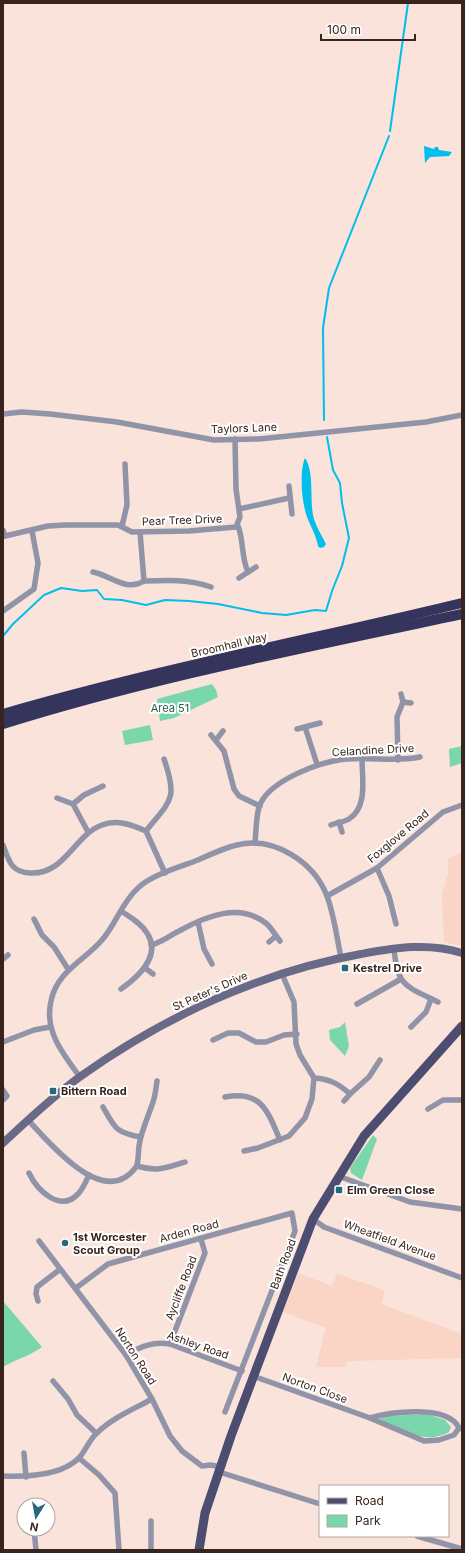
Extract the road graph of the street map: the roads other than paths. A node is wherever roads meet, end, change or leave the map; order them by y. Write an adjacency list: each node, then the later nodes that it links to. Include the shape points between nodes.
1 (3, 414): 3 (street, Taylors Lane, via 32,412 117,422 192,438)
2 (462, 415): 3 (street, Taylors Lane, via 426,422 259,439)
3 (234, 439): 7 (street, Pear Tree Drive)
4 (125, 464): 9 (street, via 127,505)
5 (289, 486): 6 (street)
6 (289, 498): 7 (street); 8 (street)
7 (239, 509): 10 (street, Pear Tree Drive)
8 (292, 514)
9 (122, 526): 12 (street, Pear Tree Drive, via 65,525); 13 (street, Pear Tree Drive, via 132,532)
10 (238, 526): 13 (street, Pear Tree Drive); 17 (street, via 244,564)
11 (3, 530): 14 (street)
12 (32, 530): 14 (street, Pear Tree Drive); 22 (street, via 38,563 34,589)
13 (140, 532): 19 (street)
14 (4, 538)
15 (256, 567): 17 (street)
16 (94, 572): 19 (street, via 124,585 139,585)
17 (248, 572): 18 (street)
18 (239, 578)
19 (144, 581): 20 (street, via 182,580 199,582)
20 (211, 587)
21 (462, 603): 27 (highway, Broomhall Way, via 161,673)
22 (3, 611)
23 (462, 614): 29 (highway, Broomhall Way, via 166,680)
24 (401, 694): 25 (street)
25 (403, 702): 26 (street); 38 (street, via 397,717)
26 (412, 703)
27 (3, 714)
28 (320, 723): 30 (street)
29 (3, 724)
30 (305, 727): 31 (street); 39 (street)
31 (296, 729)
32 (224, 731): 34 (street)
33 (211, 735): 34 (street)
34 (216, 740): 44 (street, via 224,751 234,790 239,796)
35 (420, 757): 38 (street, Celandine Drive)
36 (164, 759): 47 (street, via 173,791 164,809)
37 (362, 759): 38 (street, Celandine Drive); 39 (street, Celandine Drive); 45 (street, via 362,798 358,810 348,819)
38 (398, 760)
39 (317, 764): 44 (street, Celandine Drive, via 282,783)
40 (104, 786): 42 (street, via 84,795)
41 (57, 798): 42 (street)
42 (73, 804): 48 (street)
43 (462, 805): 52 (street, Foxglove Road, via 443,812)
44 (260, 806): 50 (street)
45 (339, 822): 46 (street); 49 (street)
46 (331, 825)
47 (146, 831): 48 (street, via 131,824 116,822 102,824); 53 (street)
48 (88, 832): 51 (street, via 68,856 51,868 37,873 15,869)
49 (342, 832)
50 (255, 843): 53 (street, via 238,844); 54 (street, via 298,858 310,867)
51 (3, 845)
52 (377, 868): 54 (street, Foxglove Road); 58 (street, via 389,896)
53 (165, 873): 55 (street, via 138,887)
54 (327, 896): 65 (street)
55 (121, 911): 62 (street, via 140,925 147,933); 68 (street, via 113,927 100,942)
56 (34, 919): 68 (street, via 42,935 54,947)
57 (198, 922): 59 (street, via 221,913 237,912 268,925); 62 (street); 66 (street, via 204,949)
58 (396, 924)
59 (276, 936): 60 (street); 61 (street)
60 (280, 941)
61 (269, 942)
62 (151, 945): 67 (street)
63 (394, 948): 64 (street, St Peter's Drive, via 426,946); 65 (street, St Peter's Drive); 71 (street, via 395,966)
64 (462, 952)
65 (341, 958): 70 (street, St Peter's Drive)
66 (212, 964)
67 (145, 968): 69 (street); 72 (street)
68 (68, 969): 77 (street, via 55,986 50,1001)
69 (153, 974)
70 (282, 974): 79 (street, via 294,1002); 83 (street, St Peter's Drive, via 202,1005 120,1049)
71 (401, 979): 73 (street, via 412,990); 75 (street)
72 (121, 989)
73 (431, 999): 74 (street); 78 (street, via 426,1012)
74 (438, 1002)
75 (357, 1004)
76 (462, 1026): 105 (main road, Bath Road, via 380,1116)
77 (50, 1027): 81 (street, via 34,1030); 83 (street, via 61,1052)
78 (411, 1027)
79 (297, 1034): 80 (street, via 284,1035 266,1042 256,1042 239,1033); 84 (street, via 296,1044 300,1055)
80 (213, 1040)
81 (3, 1042)
82 (380, 1060): 87 (street, via 369,1076)
83 (80, 1077): 96 (street, St Peter's Drive)
84 (314, 1078): 87 (street, via 339,1084); 98 (street, via 312,1099 305,1118 297,1128)
85 (157, 1081): 97 (street, via 153,1104)
86 (3, 1090): 89 (street, via 7,1096)
87 (350, 1094): 91 (street)
88 (225, 1097): 98 (street, via 243,1097 260,1103 268,1111)
89 (3, 1100)
90 (462, 1100): 92 (street, via 447,1100)
91 (344, 1101)
92 (436, 1104): 94 (street); 95 (street)
93 (103, 1107): 97 (street, via 117,1130)
94 (428, 1109)
95 (440, 1109)
96 (28, 1120): 99 (street, St Peter's Drive); 104 (street, via 75,1168)
97 (140, 1137): 102 (street)
98 (280, 1140): 100 (street)
99 (3, 1143)
100 (244, 1151)
101 (185, 1162): 102 (street, via 161,1170)
102 (137, 1166): 104 (street, via 127,1176 117,1180 104,1180)
103 (29, 1173): 104 (street, via 33,1182 48,1197 62,1201 71,1200 80,1193)
104 (89, 1175)
105 (338, 1176): 106 (street, via 410,1202); 108 (main road, Bath Road)
106 (462, 1209)
107 (292, 1213): 109 (street, Arden Road); 117 (street, Bath Road, via 295,1231)
108 (313, 1219): 112 (street, Wheatfield Avenue, via 324,1227); 118 (main road, Bath Road)
109 (201, 1238): 113 (street, Arden Road, via 108,1264); 115 (street, Aycliffe Road, via 205,1252)
110 (39, 1241): 111 (street, Norton Road)
111 (59, 1270): 113 (street, Norton Road); 114 (street, via 37,1287)
112 (462, 1278)
113 (76, 1288): 116 (street, Norton Road)
114 (38, 1301)
115 (170, 1344): 116 (street, Ashley Road, via 159,1342); 117 (street, Ashley Road)
116 (126, 1355): 120 (street, Norton Road)
117 (242, 1371): 121 (street, Bath Road)
118 (253, 1376): 122 (street, Norton Close); 127 (main road, Bath Road)
119 (53, 1381): 124 (street, via 77,1415)
120 (152, 1399): 124 (street, via 113,1420); 127 (street, Norton Road, via 170,1436 182,1451 202,1466 211,1465)
121 (225, 1412)
122 (370, 1418): 123 (street, Norton Close, via 384,1413 426,1411 442,1415); 123 (street, Norton Close, via 424,1441 439,1440 454,1435)
123 (461, 1429)
124 (96, 1433): 126 (street)
125 (24, 1453): 129 (street)
126 (79, 1458): 129 (street, via 67,1466); 136 (street, via 115,1493)
127 (220, 1470): 130 (street, Norton Road); 138 (main road, Bath Road, via 205,1513)
128 (3, 1476): 129 (street)
129 (26, 1477)
130 (319, 1504)
131 (151, 1521): 137 (street)
132 (35, 1537): 135 (street)
133 (420, 1537): 134 (street)
134 (462, 1549)
135 (36, 1550)
136 (119, 1550)
137 (151, 1550)
138 (199, 1550)

